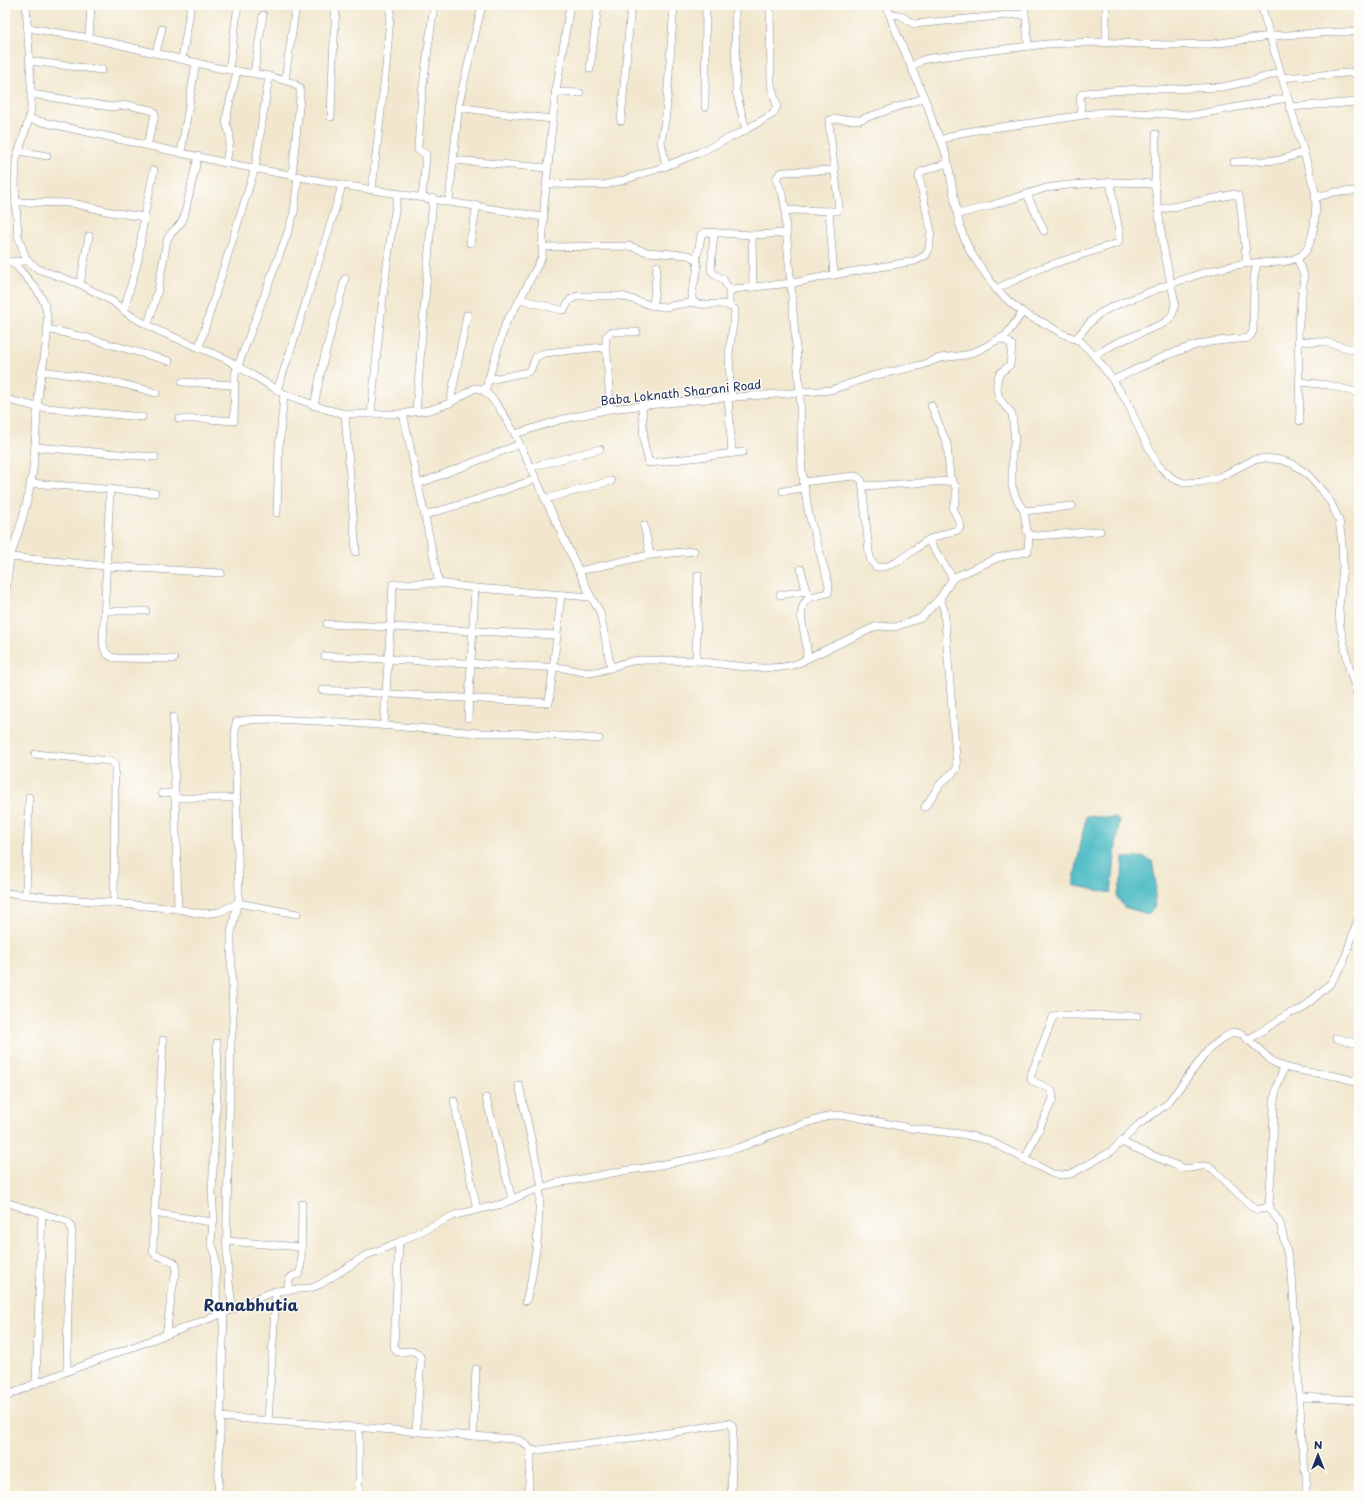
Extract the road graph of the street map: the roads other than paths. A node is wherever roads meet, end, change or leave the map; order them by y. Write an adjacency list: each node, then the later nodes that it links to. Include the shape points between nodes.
1 (26, 5): 24 (street)
2 (91, 5): 28 (street)
3 (191, 5): 32 (street)
4 (238, 5): 38 (street)
5 (296, 5): 43 (street)
6 (336, 5): 54 (street)
7 (391, 5): 81 (street)
8 (434, 5): 85 (street, via 422,93 418,146 418,150 426,154)
9 (482, 5): 51 (street)
10 (570, 5): 44 (street)
11 (598, 5): 36 (street)
12 (631, 5): 57 (street)
13 (674, 5): 71 (street, via 666,114 661,142)
14 (706, 5): 50 (street)
15 (735, 5): 58 (street, via 736,91)
16 (770, 5): 58 (street, via 770,85 777,106 773,114)
17 (887, 5): 21 (street)
18 (1025, 5): 23 (street)
19 (1106, 5): 29 (street)
20 (1261, 5): 27 (street)
21 (889, 14): 23 (street, via 906,17 914,24 1013,14); 35 (street)
22 (263, 15): 40 (street)
23 (1024, 16): 30 (street)
24 (28, 28): 28 (street); 33 (street)
25 (162, 29): 31 (street)
26 (1359, 32): 27 (street)
27 (1270, 36): 29 (street, via 1213,44); 41 (street)
28 (89, 38): 31 (street)
29 (1106, 42): 30 (street)
30 (1028, 46): 35 (street, via 931,58)
31 (156, 53): 32 (street)
32 (182, 59): 34 (street)
33 (29, 61): 37 (street); 46 (street)
34 (196, 62): 38 (street); 64 (street)
35 (911, 67): 47 (street)
36 (590, 69)
37 (102, 70)
38 (233, 71): 40 (street); 69 (street, via 226,123 230,135)
39 (1359, 72): 41 (street)
40 (254, 73): 42 (street)
41 (1281, 75): 48 (street); 53 (street, via 1222,87 1139,88 1084,93 1080,99)
42 (269, 76): 43 (street); 72 (street)
43 (284, 80): 76 (street, via 300,88)
44 (555, 92): 45 (street); 56 (street)
45 (580, 93)
46 (31, 94): 55 (street); 61 (street, via 112,107 128,104 151,110 155,115)
47 (924, 98): 60 (street); 75 (street, via 859,120 830,120)
48 (1288, 98): 52 (street); 53 (street, via 1182,116 1104,112)
49 (1359, 102): 52 (street)
50 (705, 106)
51 (458, 107): 56 (street); 67 (street)
52 (1289, 107): 63 (street)
53 (1082, 115): 60 (street, via 976,130)
54 (331, 117)
55 (29, 119): 61 (street); 62 (street)
56 (553, 119): 73 (street)
57 (621, 121)
58 (746, 130): 71 (street)
59 (1156, 134): 80 (street)
60 (941, 140): 70 (street)
61 (147, 145): 64 (street)
62 (19, 151): 65 (street); 89 (street, via 16,160)
63 (1304, 152): 68 (street, via 1280,160); 87 (street)
64 (181, 153): 66 (street)
65 (47, 156)
66 (198, 156): 69 (street); 126 (street, via 182,223 167,240 158,290)
67 (453, 160): 73 (street); 88 (street)
68 (1234, 162)
69 (226, 163): 72 (street)
70 (948, 163): 94 (street); 111 (street, via 923,171 919,177 931,232 926,255 915,261)
71 (666, 166): 78 (street, via 609,184)
72 (255, 168): 76 (street); 132 (street)
73 (548, 168): 78 (street)
74 (154, 170): 95 (street)
75 (835, 170): 92 (street, via 839,208 837,211); 93 (street, via 780,173 776,179 783,195)
76 (295, 176): 79 (street); 137 (street, via 293,220)
77 (1110, 182): 80 (street, via 1142,183); 84 (street, via 1046,188); 117 (street, via 1120,238 1118,243 1041,268)
78 (547, 184): 96 (street)
79 (342, 185): 81 (street); 144 (street)
80 (1155, 187): 91 (street)
81 (372, 189): 83 (street)
82 (1359, 191): 87 (street, via 1334,192)
83 (398, 193): 85 (street); 161 (street, via 380,313)
84 (1027, 194): 94 (street); 98 (street)
85 (422, 197): 86 (street)
86 (433, 198): 88 (street); 158 (street)
87 (1315, 198): 104 (street, via 1310,242 1306,250)
88 (449, 201): 90 (street)
89 (16, 202): 95 (street, via 72,203); 106 (street, via 18,236)
90 (477, 205): 96 (street); 102 (street)
91 (1158, 210): 109 (street, via 1235,194 1239,196); 113 (street)
92 (829, 211): 93 (street, via 790,210); 111 (street)
93 (786, 213): 99 (street)
94 (958, 214): 117 (street, via 966,244)
95 (144, 217): 123 (street, via 138,260)
96 (543, 217): 103 (street)
97 (714, 232): 100 (street); 105 (street, via 701,234); 118 (street, via 711,270 723,279)
98 (1044, 232)
99 (786, 233): 100 (street); 115 (street)
100 (752, 235): 116 (street)
101 (89, 236): 114 (street)
102 (470, 243)
103 (543, 246): 105 (street, via 629,246 647,252 688,255); 119 (street, via 540,262)
104 (1297, 257): 108 (street, via 1283,261); 131 (street, via 1304,276)
105 (696, 259): 120 (street, via 698,268 692,292)
106 (28, 261): 107 (street); 114 (street, via 38,269)
107 (9, 262): 127 (street, via 43,299)
108 (1257, 262): 109 (street); 140 (street, via 1254,278 1253,330 1248,338 1196,345)
109 (1247, 263): 113 (street)
110 (657, 266): 121 (street)
111 (834, 275): 115 (street)
112 (345, 279): 155 (street)
113 (1171, 283): 130 (street, via 1107,309 1092,320); 135 (street, via 1175,303 1169,319)
114 (80, 284): 123 (street)
115 (790, 284): 116 (street); 147 (street)
116 (753, 287): 118 (street)
117 (996, 289): 124 (street)
118 (730, 291): 122 (street)
119 (520, 299): 121 (street, via 561,310 577,296 622,296); 139 (street, via 506,322)
120 (693, 302): 121 (street, via 669,307); 122 (street)
121 (653, 306)
122 (729, 306): 150 (street, via 735,310 729,354)
123 (124, 310): 126 (street)
124 (1023, 312): 129 (street, Baba Loknath Sharani Road); 130 (street)
125 (467, 315): 152 (street)
126 (148, 325): 132 (street)
127 (47, 329): 136 (street, via 88,338); 138 (street)
128 (637, 332): 133 (street, via 611,332 606,337)
129 (1000, 339): 147 (street, Baba Loknath Sharani Road, via 966,355 940,358 831,390); 185 (street, via 1012,344 1010,364 999,374 997,386 1000,401 1012,414 1015,441 1012,453 1012,486)
130 (1076, 339): 135 (street, via 1080,340)
131 (1299, 341): 134 (street, via 1325,342); 142 (street)
132 (199, 348): 137 (street)
133 (606, 350): 139 (street, via 599,347 544,353 536,357 528,372); 157 (street)
134 (1359, 351)
135 (1094, 356): 140 (street)
136 (169, 362)
137 (238, 367): 143 (street, via 234,374); 144 (street)
138 (41, 371): 146 (street, via 93,377); 156 (street)
139 (488, 380): 145 (street)
140 (1113, 380): 227 (street, via 1156,461 1172,478 1188,483 1212,480 1233,472 1253,460 1266,458 1293,464 1307,474 1324,493 1335,511 1340,526 1343,558 1339,620)
141 (182, 382): 143 (street)
142 (1300, 382): 148 (street, via 1328,385); 164 (street)
143 (234, 385): 163 (street, via 234,421)
144 (277, 390): 149 (street)
145 (485, 391): 152 (street, via 474,388); 165 (street)
146 (156, 393)
147 (800, 393): 150 (street, Baba Loknath Sharani Road); 178 (street)
148 (1359, 393)
149 (284, 394): 155 (street); 186 (street)
150 (730, 398): 153 (street, Baba Loknath Sharani Road); 170 (street)
151 (5, 399): 156 (street)
152 (450, 403): 158 (street, via 430,410)
153 (642, 405): 157 (street, Baba Loknath Sharani Road); 170 (street, via 644,443 649,463)
154 (930, 405): 175 (street, via 947,444)
155 (314, 406): 160 (street)
156 (37, 407): 162 (street); 167 (street)
157 (610, 409): 165 (street, Baba Loknath Sharani Road, via 560,420)
158 (416, 411): 159 (street)
159 (403, 413): 161 (street); 177 (street)
160 (345, 414): 161 (street); 193 (street)
161 (371, 414)
162 (142, 417)
163 (179, 419)
164 (1300, 421)
165 (515, 434): 166 (street)
166 (520, 444): 172 (street); 177 (street)
167 (35, 447): 171 (street); 176 (street)
168 (600, 449): 172 (street)
169 (744, 452): 170 (street)
170 (732, 453)
171 (155, 457)
172 (531, 467): 173 (street)
173 (536, 480): 183 (street); 187 (street)
174 (611, 481): 183 (street)
175 (952, 482): 179 (street); 191 (street, via 957,491 953,508 961,526 958,530)
176 (30, 483): 180 (street); 195 (street, via 17,538)
177 (418, 484): 187 (street)
178 (804, 485): 179 (street, via 853,476 858,477); 181 (street); 204 (street, via 829,585 828,593)
179 (863, 486): 191 (street, via 869,552 873,565 880,567 891,564)
180 (110, 489): 182 (street); 196 (street)
181 (783, 491)
182 (155, 493)
183 (545, 499): 198 (street)
184 (1072, 506): 185 (street)
185 (1024, 511): 190 (street)
186 (277, 513)
187 (425, 515): 202 (street)
188 (644, 525): 194 (street)
189 (1100, 531): 190 (street, via 1036,536)
190 (1029, 534): 201 (street, via 1028,551 997,558)
191 (928, 540): 201 (street)
192 (694, 551): 194 (street)
193 (356, 552)
194 (650, 555): 198 (street)
195 (7, 557): 196 (street); 209 (street)
196 (105, 566): 199 (street); 210 (street)
197 (800, 569): 204 (street)
198 (579, 571): 207 (street)
199 (221, 573)
200 (698, 575): 220 (street)
201 (953, 578): 208 (street)
202 (439, 583): 203 (street); 213 (street, via 393,584)
203 (475, 588): 205 (street); 214 (street)
204 (808, 594): 206 (street); 219 (street, via 801,610 807,642)
205 (561, 595): 207 (street); 215 (street)
206 (780, 595)
207 (591, 597): 223 (street, via 600,612)
208 (940, 598): 219 (street, via 921,618 895,627 877,626); 237 (street, via 944,610 957,769 941,783)
209 (5, 600)
210 (104, 611): 211 (street); 217 (street, via 103,643 105,653 110,657)
211 (146, 611)
212 (327, 624): 213 (street)
213 (390, 627): 214 (street); 218 (street)
214 (473, 631): 215 (street); 221 (street)
215 (557, 635): 222 (street)
216 (325, 656): 218 (street)
217 (174, 659)
218 (388, 659): 221 (street); 225 (street)
219 (806, 659): 220 (street, via 795,665 762,668)
220 (696, 661): 223 (street, via 630,661)
221 (471, 664): 222 (street); 226 (street)
222 (554, 668): 223 (street, via 593,673); 226 (street, via 550,703)
223 (611, 668)
224 (322, 690): 225 (street)
225 (386, 694): 226 (street); 230 (street)
226 (469, 698): 229 (street)
227 (1359, 700)
228 (173, 717): 234 (street)
229 (468, 718)
230 (384, 725): 231 (street); 236 (street, via 270,719 236,722)
231 (599, 739)
232 (36, 754): 240 (street, via 111,761 115,765)
233 (162, 793): 234 (street)
234 (175, 796): 236 (street); 242 (street)
235 (29, 797): 239 (street)
236 (237, 798): 241 (street)
237 (925, 807)
238 (5, 893): 239 (street)
239 (26, 895): 240 (street)
240 (114, 903): 242 (street)
241 (238, 903): 242 (street, via 219,912 202,914); 243 (street); 267 (street, via 231,933 233,1023)
242 (178, 909)
243 (297, 914)
244 (1359, 916): 248 (street, via 1343,964 1330,984 1302,1009 1288,1014)
245 (1137, 1016): 257 (street, via 1053,1017 1031,1080 1052,1090 1053,1099)
246 (1336, 1038): 250 (street)
247 (164, 1040): 264 (street)
248 (1248, 1040): 251 (street, via 1273,1062); 256 (street, via 1233,1032 1209,1049 1167,1104 1138,1125)
249 (217, 1043): 266 (street)
250 (1359, 1044)
251 (1284, 1067): 252 (street, via 1346,1079); 262 (street, via 1274,1101)
252 (1359, 1084)
253 (519, 1085): 258 (street)
254 (486, 1098): 259 (street)
255 (454, 1101): 263 (street)
256 (1121, 1142): 257 (street, via 1112,1151 1071,1174 1053,1174); 262 (street, via 1182,1168 1209,1166 1252,1207 1258,1210)
257 (1025, 1159): 258 (street, via 988,1140 973,1136 909,1128 840,1115 824,1117 715,1154 556,1183)
258 (540, 1191): 259 (street); 272 (street, via 536,1254)
259 (512, 1199): 263 (street, via 502,1204)
260 (5, 1202): 265 (street)
261 (302, 1204): 269 (street)
262 (1270, 1206): 280 (street, via 1280,1223 1292,1274)
263 (477, 1209): 268 (street, via 455,1215)
264 (154, 1213): 266 (street); 275 (street, via 153,1252 176,1264)
265 (42, 1214): 277 (street, via 67,1221 71,1227); 278 (street)
266 (213, 1222): 274 (street, via 211,1242 215,1253)
267 (226, 1241): 269 (street); 273 (street, via 228,1281)
268 (399, 1242): 270 (street, via 365,1256 321,1284 311,1288); 285 (street, via 394,1347 397,1352 414,1351 420,1355)
269 (301, 1247): 270 (street, via 300,1272 289,1279)
270 (288, 1290): 271 (street)
271 (276, 1291): 273 (street); 283 (street)
272 (526, 1301)
273 (233, 1309): 274 (street)
274 (221, 1314): 275 (street); 282 (street)
275 (166, 1335): 277 (street)
276 (476, 1369): 286 (street)
277 (67, 1371): 278 (street)
278 (36, 1383): 279 (street)
279 (5, 1397)
280 (1300, 1398): 281 (street); 292 (street)
281 (1359, 1400)
282 (220, 1417): 283 (street); 288 (street)
283 (268, 1421): 284 (street)
284 (359, 1428): 285 (street); 289 (street)
285 (416, 1432): 286 (street)
286 (473, 1436): 287 (street, via 522,1441)
287 (531, 1451): 290 (street); 291 (street, via 729,1423 733,1430)
288 (218, 1496)
289 (359, 1496)
290 (528, 1496)
291 (732, 1496)
292 (1306, 1496)

